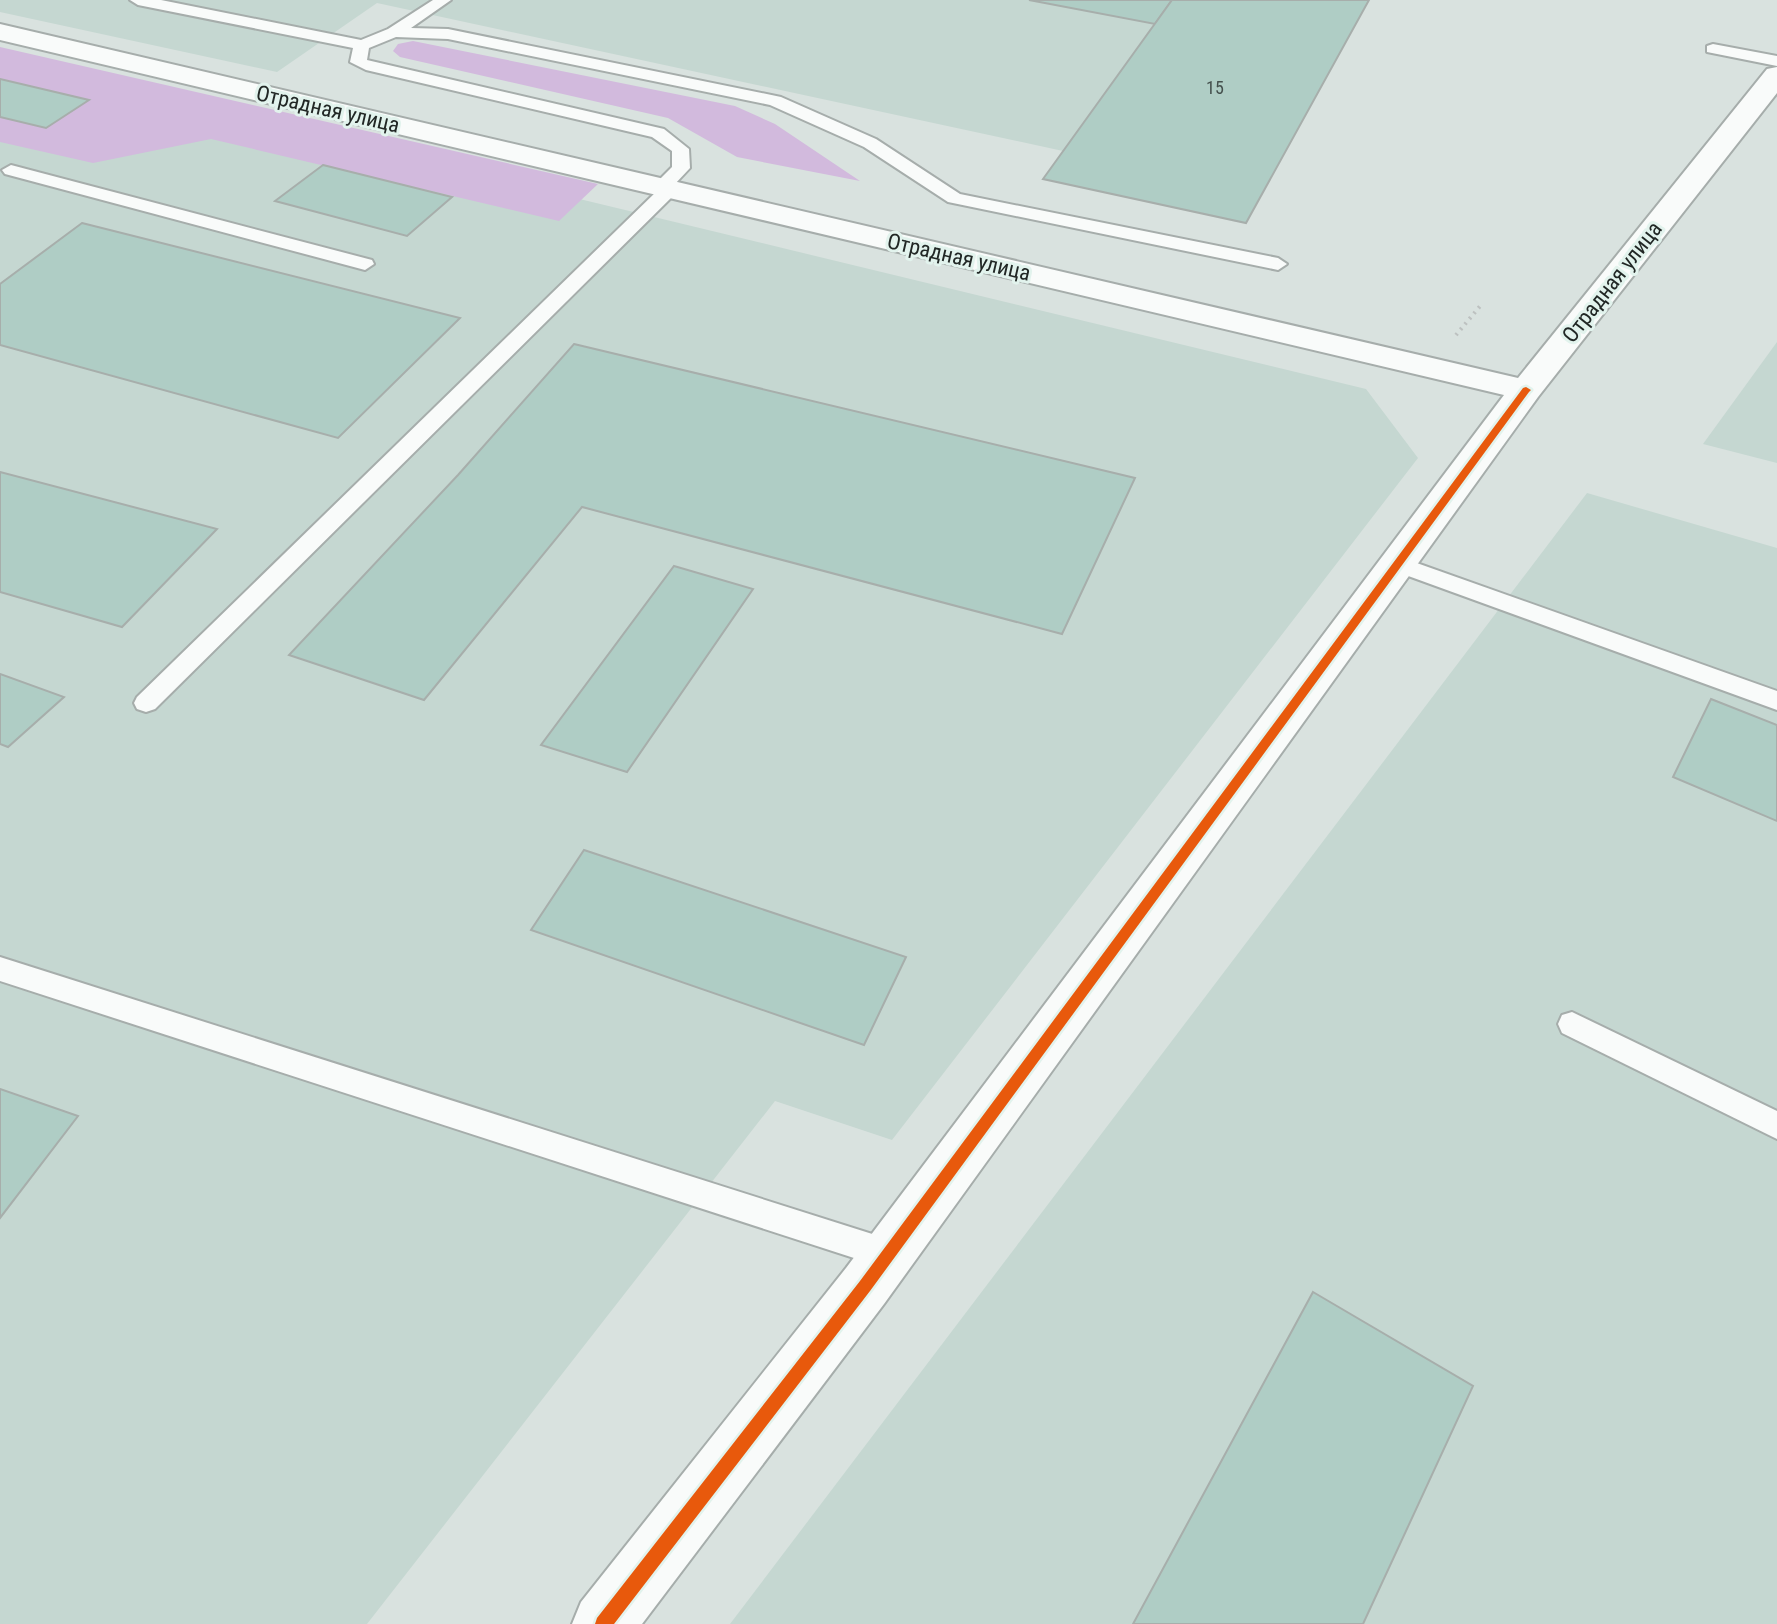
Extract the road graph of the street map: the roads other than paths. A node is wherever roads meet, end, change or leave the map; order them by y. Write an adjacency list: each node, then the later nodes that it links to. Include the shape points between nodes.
1 (138, 0): 5 (lane)
2 (443, 0): 4 (lane)
3 (0, 32): 10 (main road, Отрадная улица)
4 (394, 32): 5 (lane); 12 (lane, via 448,34 775,101 870,143 954,198)
5 (362, 45): 10 (lane, via 358,62 372,67 658,133 680,149 681,168)
6 (1713, 49): 7 (lane)
7 (1777, 61)
8 (1777, 75): 13 (main road, Отрадная улица)
9 (4, 171): 11 (lane)
10 (666, 188): 13 (main road, Отрадная улица); 16 (lane)
11 (365, 264)
12 (1278, 264)
13 (1526, 390): 14 (main road)
14 (1397, 564): 15 (lane); 20 (main road)
15 (1777, 701)
16 (146, 703)
17 (0, 969): 20 (lane)
18 (1572, 1024): 19 (lane)
19 (1777, 1126)
20 (888, 1254): 21 (main road)
21 (603, 1624)

